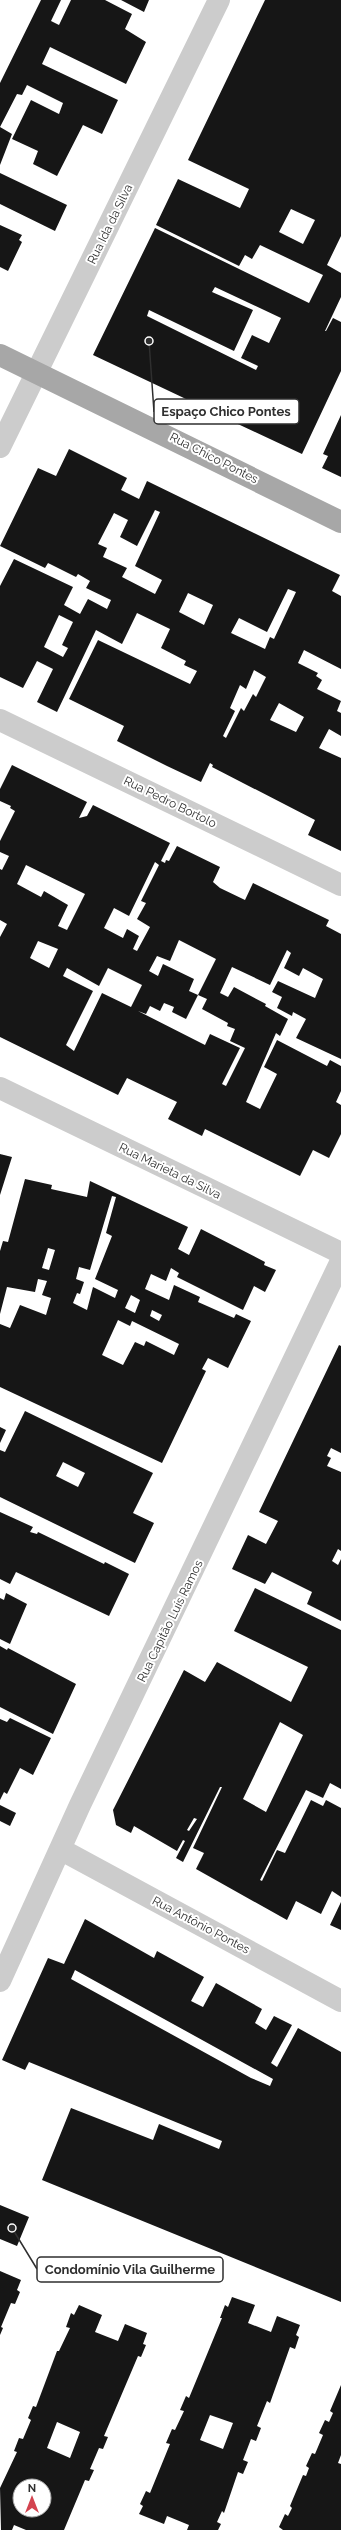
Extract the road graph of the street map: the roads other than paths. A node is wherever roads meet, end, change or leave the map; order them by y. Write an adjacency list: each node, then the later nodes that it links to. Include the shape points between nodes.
1 (219, 0): 3 (street, Rua Ida da Silva)
2 (0, 355): 3 (main road, Rua Chico Pontes)
3 (37, 373): 4 (street, Rua Ida da Silva); 5 (main road, Rua Chico Pontes)
4 (0, 447)
5 (341, 522)
6 (0, 720): 7 (street, Rua Pedro Bortolo)
7 (341, 885)
8 (0, 1088): 9 (street, Rua Marieta da Silva)
9 (341, 1253)
10 (341, 1262): 11 (street, Rua Capitão Luís Ramos)
11 (60, 1849): 12 (street, Rua Capitão Luís Ramos); 13 (street, Rua Antônio Pontes)
12 (0, 1981)
13 (341, 2001)

